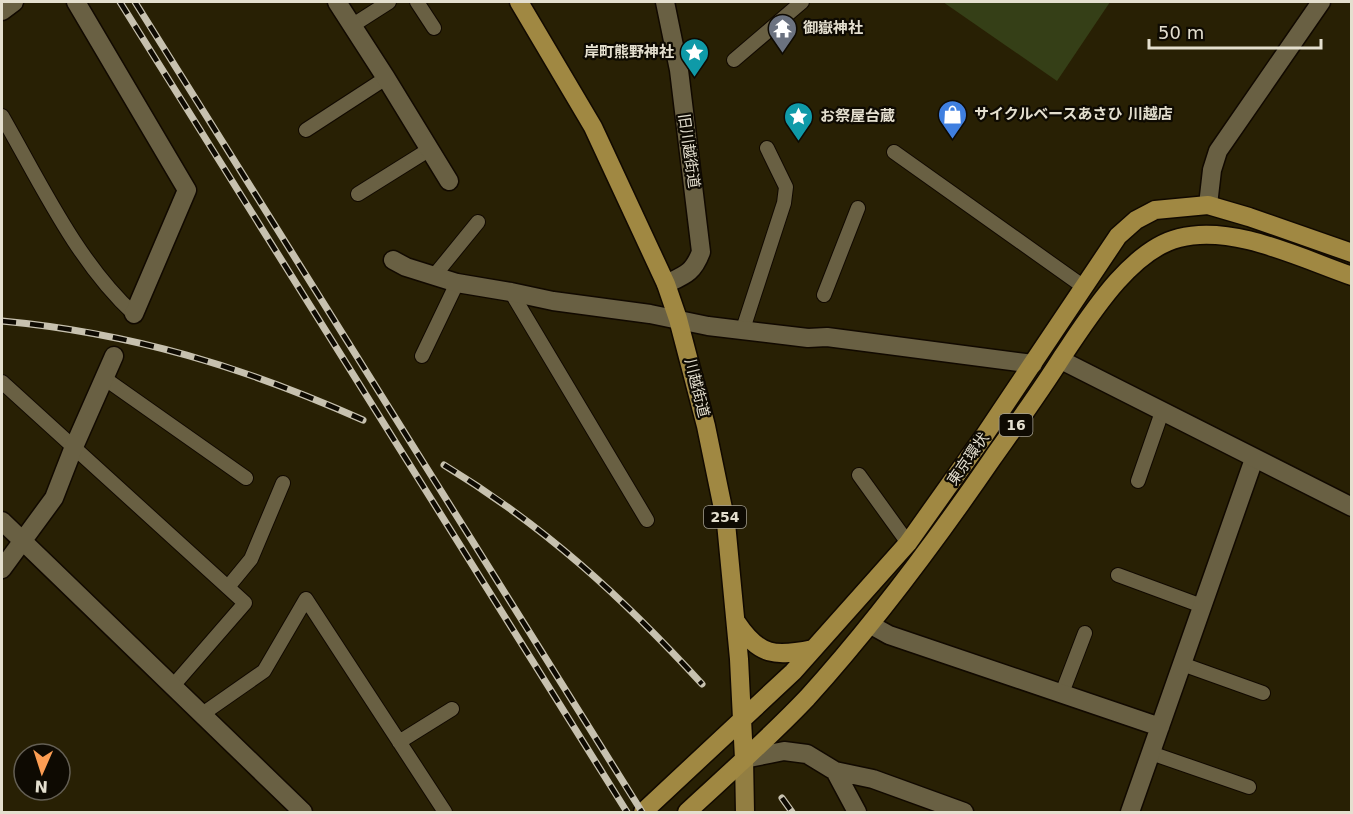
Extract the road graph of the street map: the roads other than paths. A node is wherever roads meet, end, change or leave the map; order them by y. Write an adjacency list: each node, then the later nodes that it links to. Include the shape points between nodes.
1 (14, 2): 10 (street)
2 (76, 2): 34 (street, via 187,190)
3 (337, 2): 11 (street)
4 (389, 2): 11 (lane)
5 (417, 2): 12 (lane)
6 (519, 2): 30 (highway, 川越街道 / 254, via 593,127)
7 (666, 2): 30 (street, 旧川越街道, via 679,70 701,252 688,274)
8 (802, 2): 13 (lane)
9 (1321, 2): 22 (street, via 1218,151)
10 (2, 11)
11 (353, 25): 14 (street)
12 (434, 28)
13 (734, 60)
14 (386, 78): 16 (lane); 18 (street)
15 (2, 116): 34 (lane, via 67,229 114,296)
16 (306, 130)
17 (767, 148): 36 (lane, via 786,187 784,203)
18 (430, 149): 20 (street); 21 (lane)
19 (894, 152): 31 (lane)
20 (449, 182)
21 (358, 194)
22 (1208, 205): 25 (highway, 東京環状 / 16); 31 (highway, 東京環状 / 16, via 1155,210 1136,220 1119,236)
23 (858, 208): 33 (lane)
24 (478, 222): 27 (lane)
25 (1352, 253)
26 (393, 260): 27 (street)
27 (434, 276): 29 (street)
28 (1352, 276): 39 (highway, 東京環状 / 16, via 1227,235 1177,238 1138,259)
29 (457, 283): 32 (street); 38 (lane)
30 (666, 284): 35 (highway, 川越街道 / 254)
31 (1084, 287): 40 (highway, 東京環状 / 16)
32 (512, 292): 35 (street); 51 (lane)
33 (824, 295)
34 (134, 314)
35 (678, 319): 36 (street); 59 (highway, 川越街道 / 254, via 694,372 726,523)
36 (743, 329): 40 (street)
37 (114, 356): 41 (street)
38 (422, 356)
39 (1061, 360): 43 (street); 60 (highway, 東京環状 / 16)
40 (1033, 364): 54 (highway, 東京環状 / 16)
41 (104, 378): 44 (street); 47 (lane)
42 (2, 382): 44 (lane)
43 (1162, 412): 45 (street); 48 (lane)
44 (73, 449): 53 (street, via 54,498); 57 (lane)
45 (1254, 459): 50 (street); 58 (street)
46 (860, 475): 54 (lane)
47 (246, 478)
48 (1138, 481)
49 (283, 483): 57 (lane, via 251,559)
50 (1352, 507)
51 (647, 520)
52 (2, 521): 53 (street)
53 (22, 540): 55 (street); 64 (street)
54 (908, 543): 62 (highway, 東京環状 / 16)
55 (2, 569)
56 (1118, 575): 58 (lane)
57 (228, 587): 64 (lane, via 245,603)
58 (1202, 606): 63 (street)
59 (736, 621): 62 (highway, via 749,641 763,650 778,653); 69 (highway, 川越街道 / 254)
60 (871, 625): 65 (street); 73 (highway, 東京環状 / 16, via 806,699)
61 (1085, 633): 65 (lane)
62 (813, 649): 69 (highway, 東京環状 / 16)
63 (1182, 664): 66 (lane); 70 (street)
64 (172, 687): 68 (street)
65 (1062, 693): 70 (street)
66 (1263, 693)
67 (452, 709): 71 (lane)
68 (201, 715): 71 (lane, via 264,671 306,599); 76 (street)
69 (742, 721): 73 (highway, 川越街道 / 254); 78 (highway, 東京環状 / 16)
70 (1160, 727): 72 (street)
71 (399, 742): 77 (lane)
72 (1151, 753): 75 (lane); 83 (street)
73 (744, 759): 74 (street, via 784,751 807,754); 79 (highway, 東京環状 / 16); 80 (main road, 川越街道)
74 (835, 771): 81 (street); 82 (street, via 873,779)
75 (1249, 787)
76 (303, 813)
77 (445, 813)
78 (642, 813)
79 (687, 813)
80 (745, 813)
81 (857, 813)
82 (964, 813)
83 (1130, 813)

